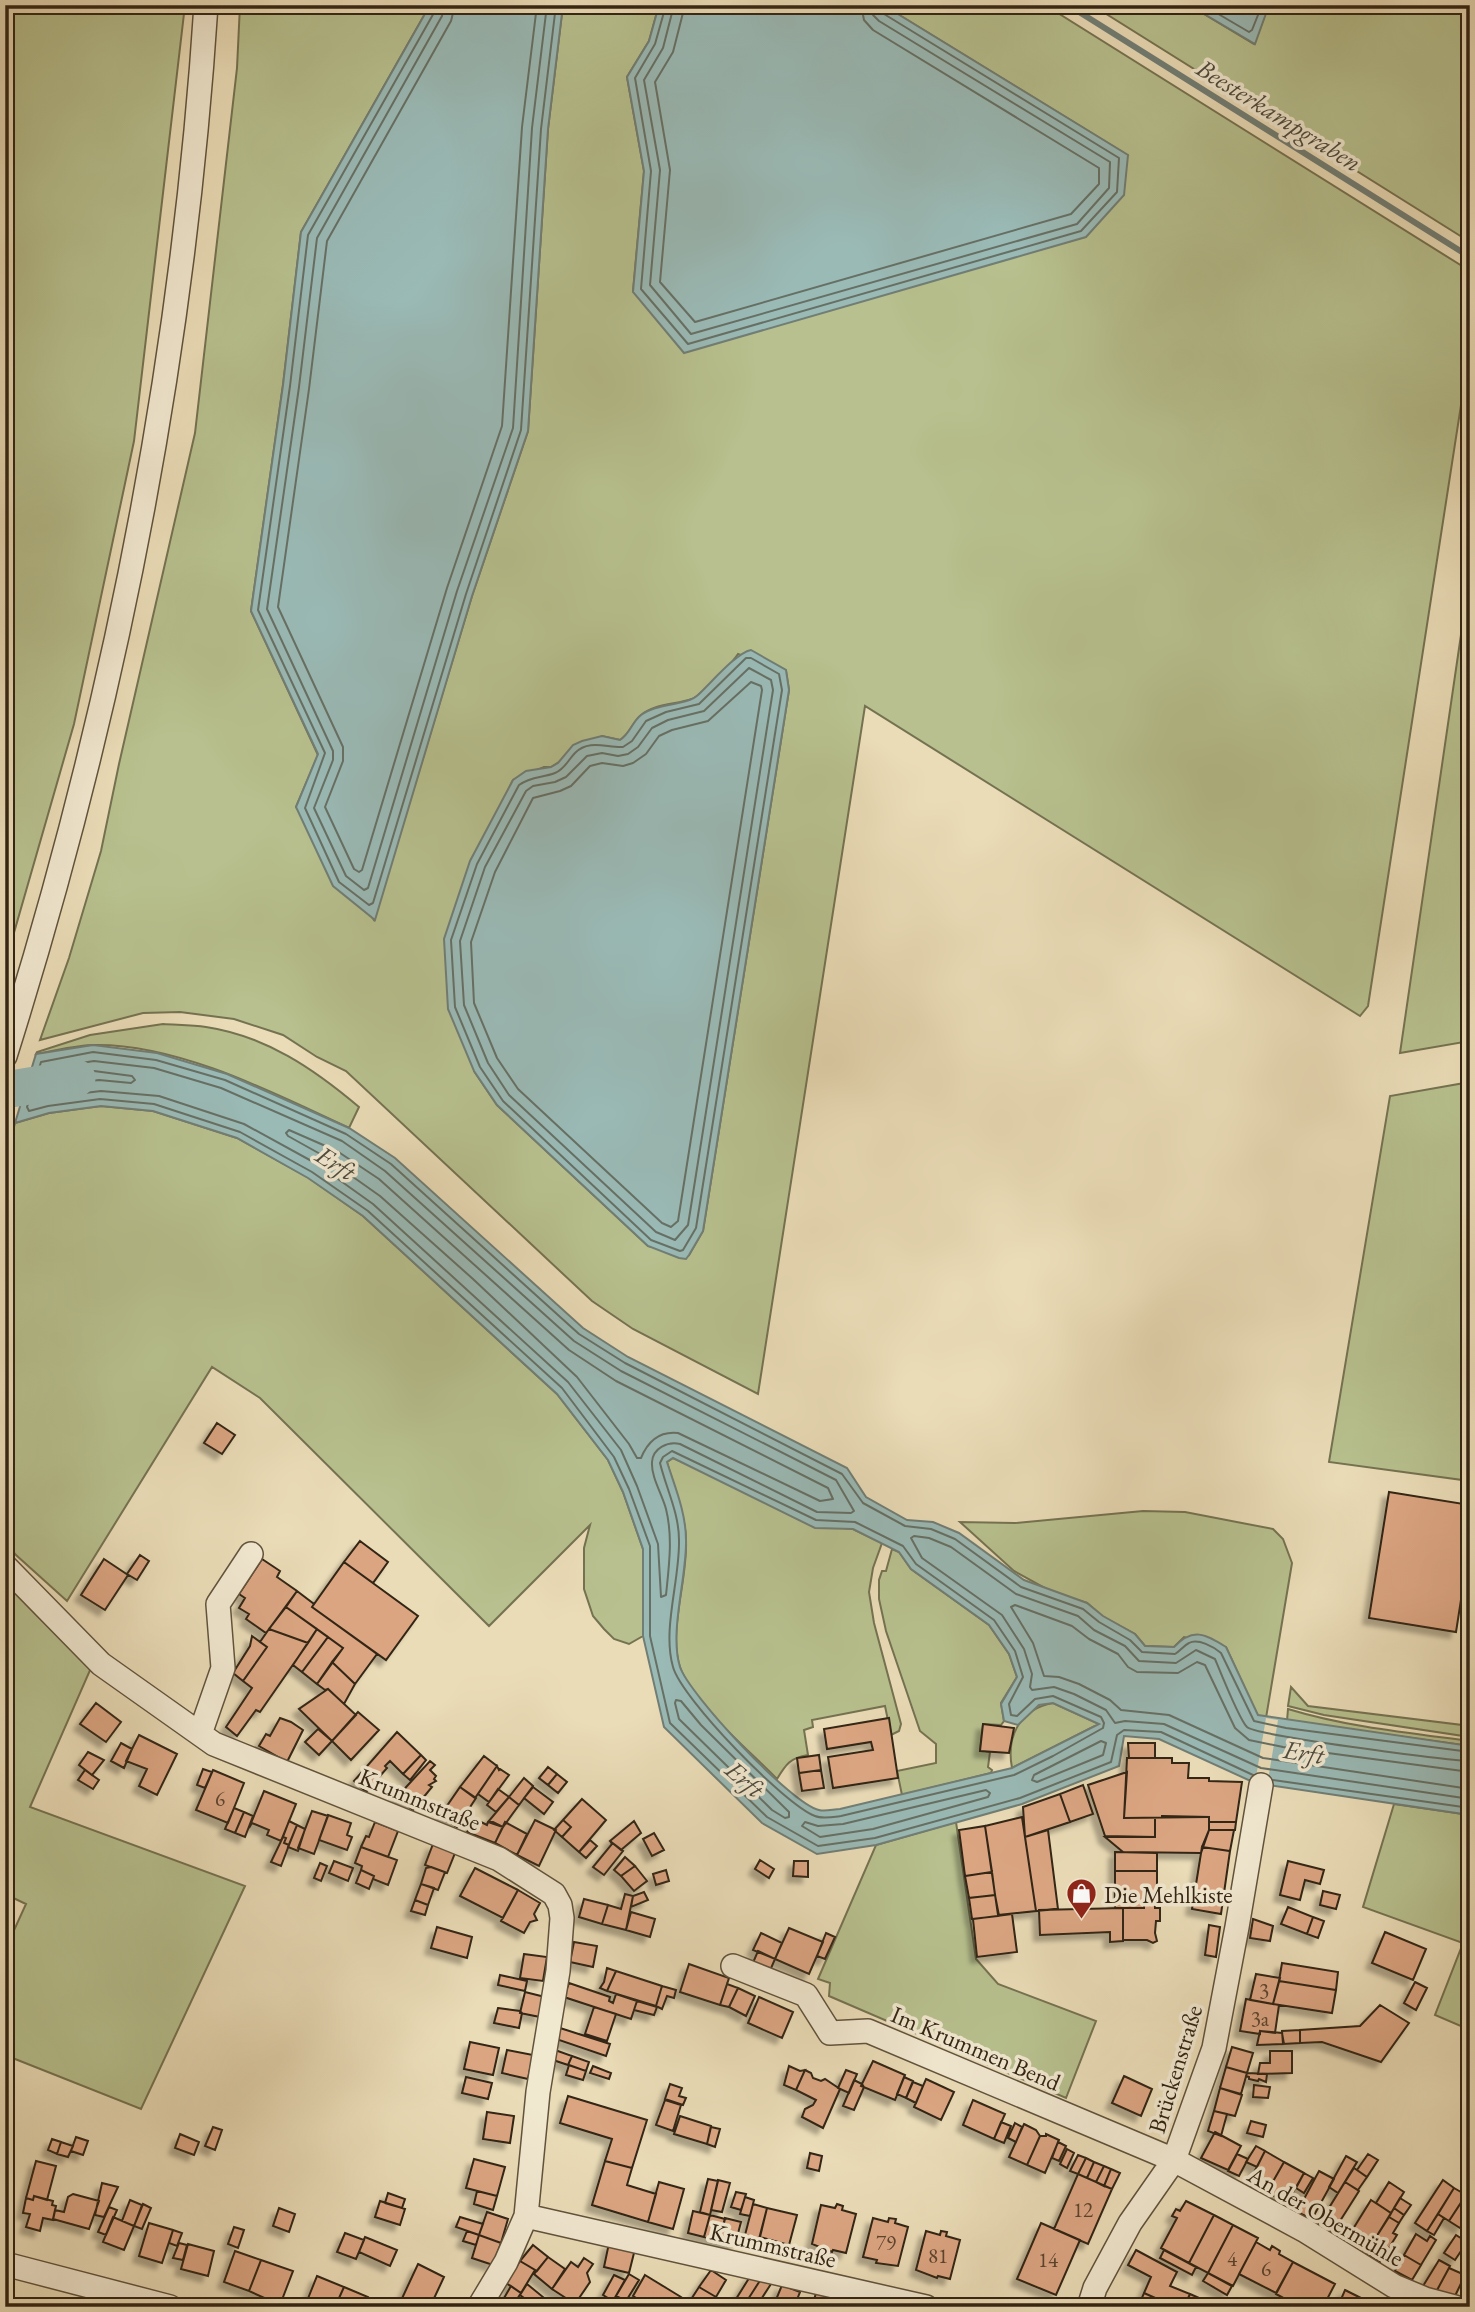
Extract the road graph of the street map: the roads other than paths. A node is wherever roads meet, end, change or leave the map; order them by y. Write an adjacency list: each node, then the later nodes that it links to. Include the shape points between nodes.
1 (206, 5): 2 (street, via 184,246 141,522 77,806)
2 (7, 1051)
3 (251, 1554): 5 (street, via 218,1604 223,1668)
4 (5, 1566): 5 (street, Krummstraße, via 101,1664)
5 (200, 1734): 9 (street, Krummstraße, via 214,1744 499,1859 554,1894 562,1918 558,1971 538,2092)
6 (1262, 1785): 8 (street, Brückenstraße, via 1214,2048)
7 (733, 1966): 8 (street, Im Krummen Bend, via 806,1995 830,2033 868,2031)
8 (1174, 2160): 15 (street, Brückenstraße, via 1130,2223); 16 (street, An der Obermühle, via 1304,2230 1394,2286)
9 (526, 2216): 13 (street, Krummstraße); 14 (street, Krummstraße)
10 (5, 2264): 11 (street)
11 (111, 2299): 12 (street)
12 (170, 2307)
13 (479, 2307)
14 (926, 2307)
15 (1089, 2307)
16 (1455, 2307)

